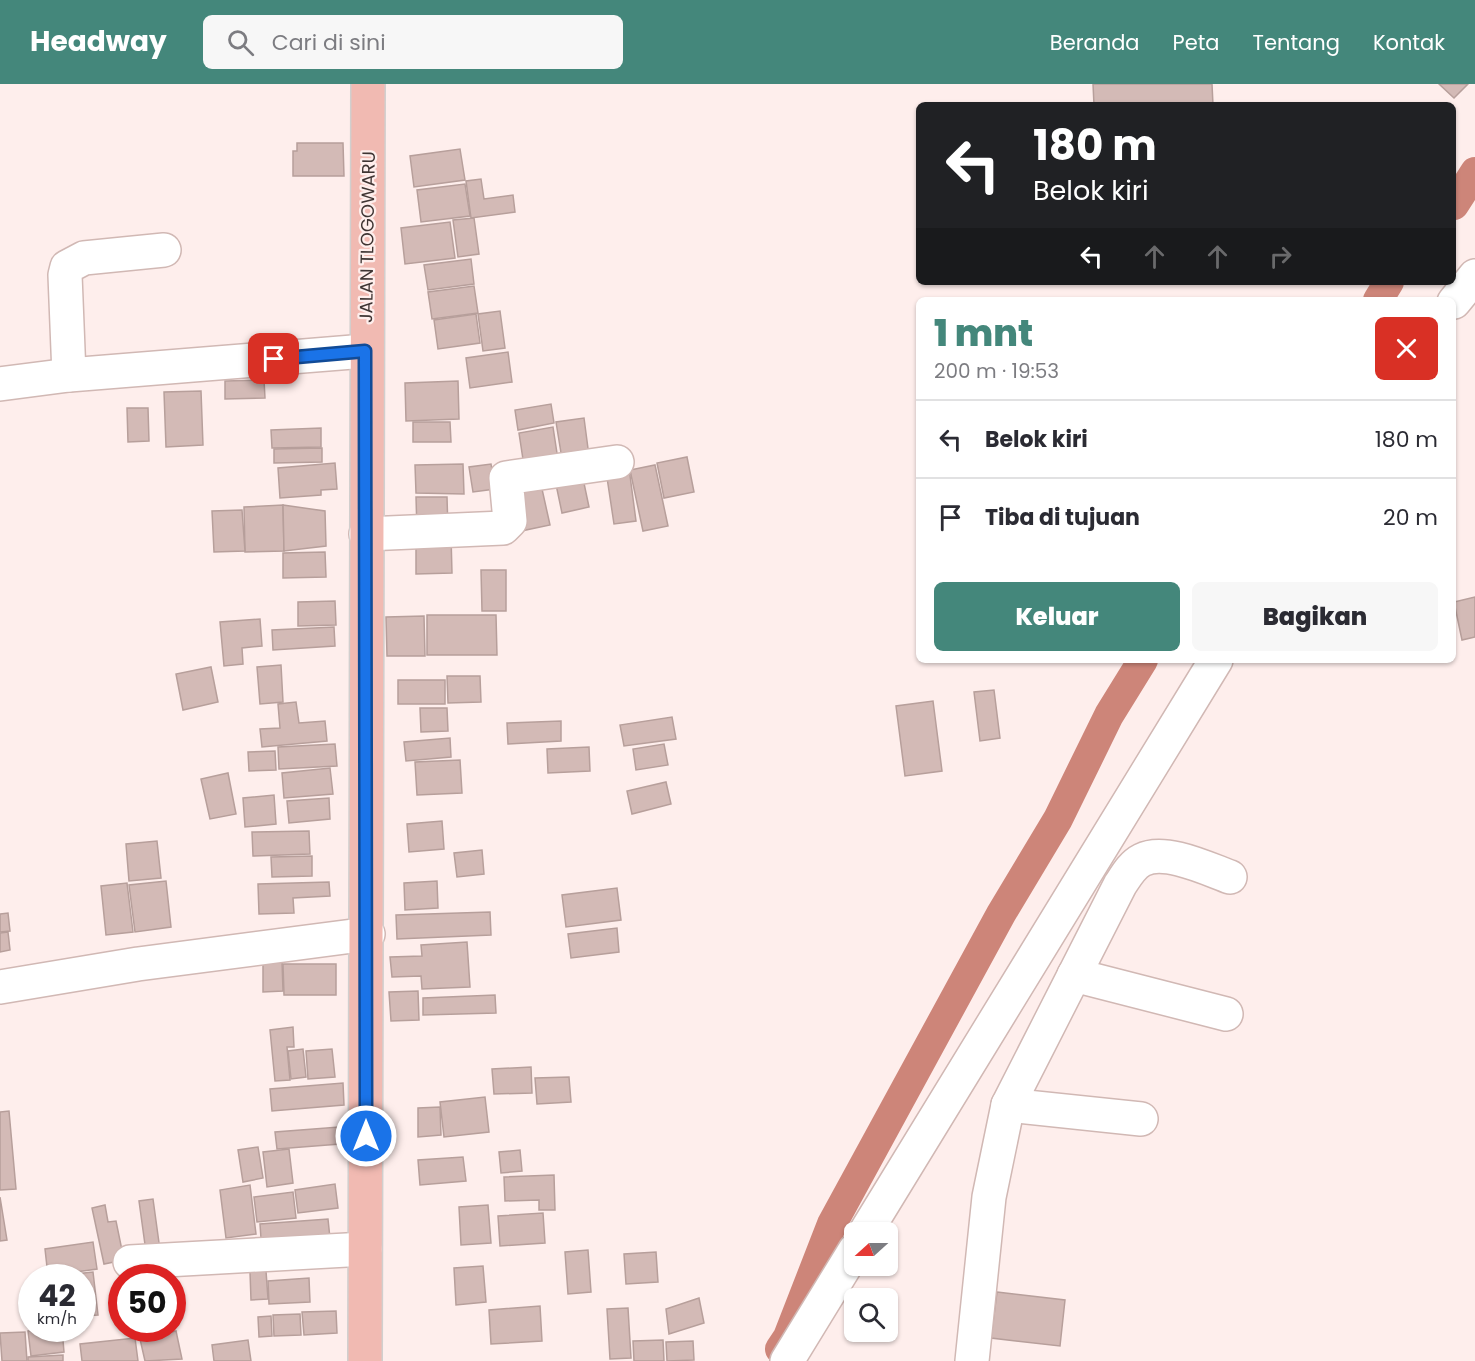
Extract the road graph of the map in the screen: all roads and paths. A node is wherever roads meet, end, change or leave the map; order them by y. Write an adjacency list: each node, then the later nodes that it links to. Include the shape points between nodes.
1 (368, 84): 5 (main road, JALAN TLOGOWARU)
2 (164, 250): 6 (street, via 84,258 67,267)
3 (1475, 276): 4 (street)
4 (1456, 300)
5 (365, 351): 6 (street); 9 (main road, JALAN TLOGOWARU)
6 (69, 375): 7 (street)
7 (0, 384)
8 (617, 462): 9 (street, via 507,478 510,521 503,528)
9 (366, 534): 12 (main road, JALAN TLOGOWARU)
10 (1214, 663): 18 (street)
11 (1230, 877): 13 (street, via 1179,859 1143,860 1120,885)
12 (368, 933): 14 (street); 19 (main road, JALAN TLOGOWARU)
13 (1074, 975): 15 (street); 16 (street)
14 (0, 987)
15 (1226, 1014)
16 (1008, 1105): 17 (street); 24 (street, via 989,1197)
17 (1141, 1119)
18 (873, 1222)
19 (365, 1249): 20 (street); 22 (main road, JALAN TLOGOWARU)
20 (130, 1262)
21 (844, 1268): 23 (street)
22 (365, 1361)
23 (787, 1361)
24 (972, 1361)

